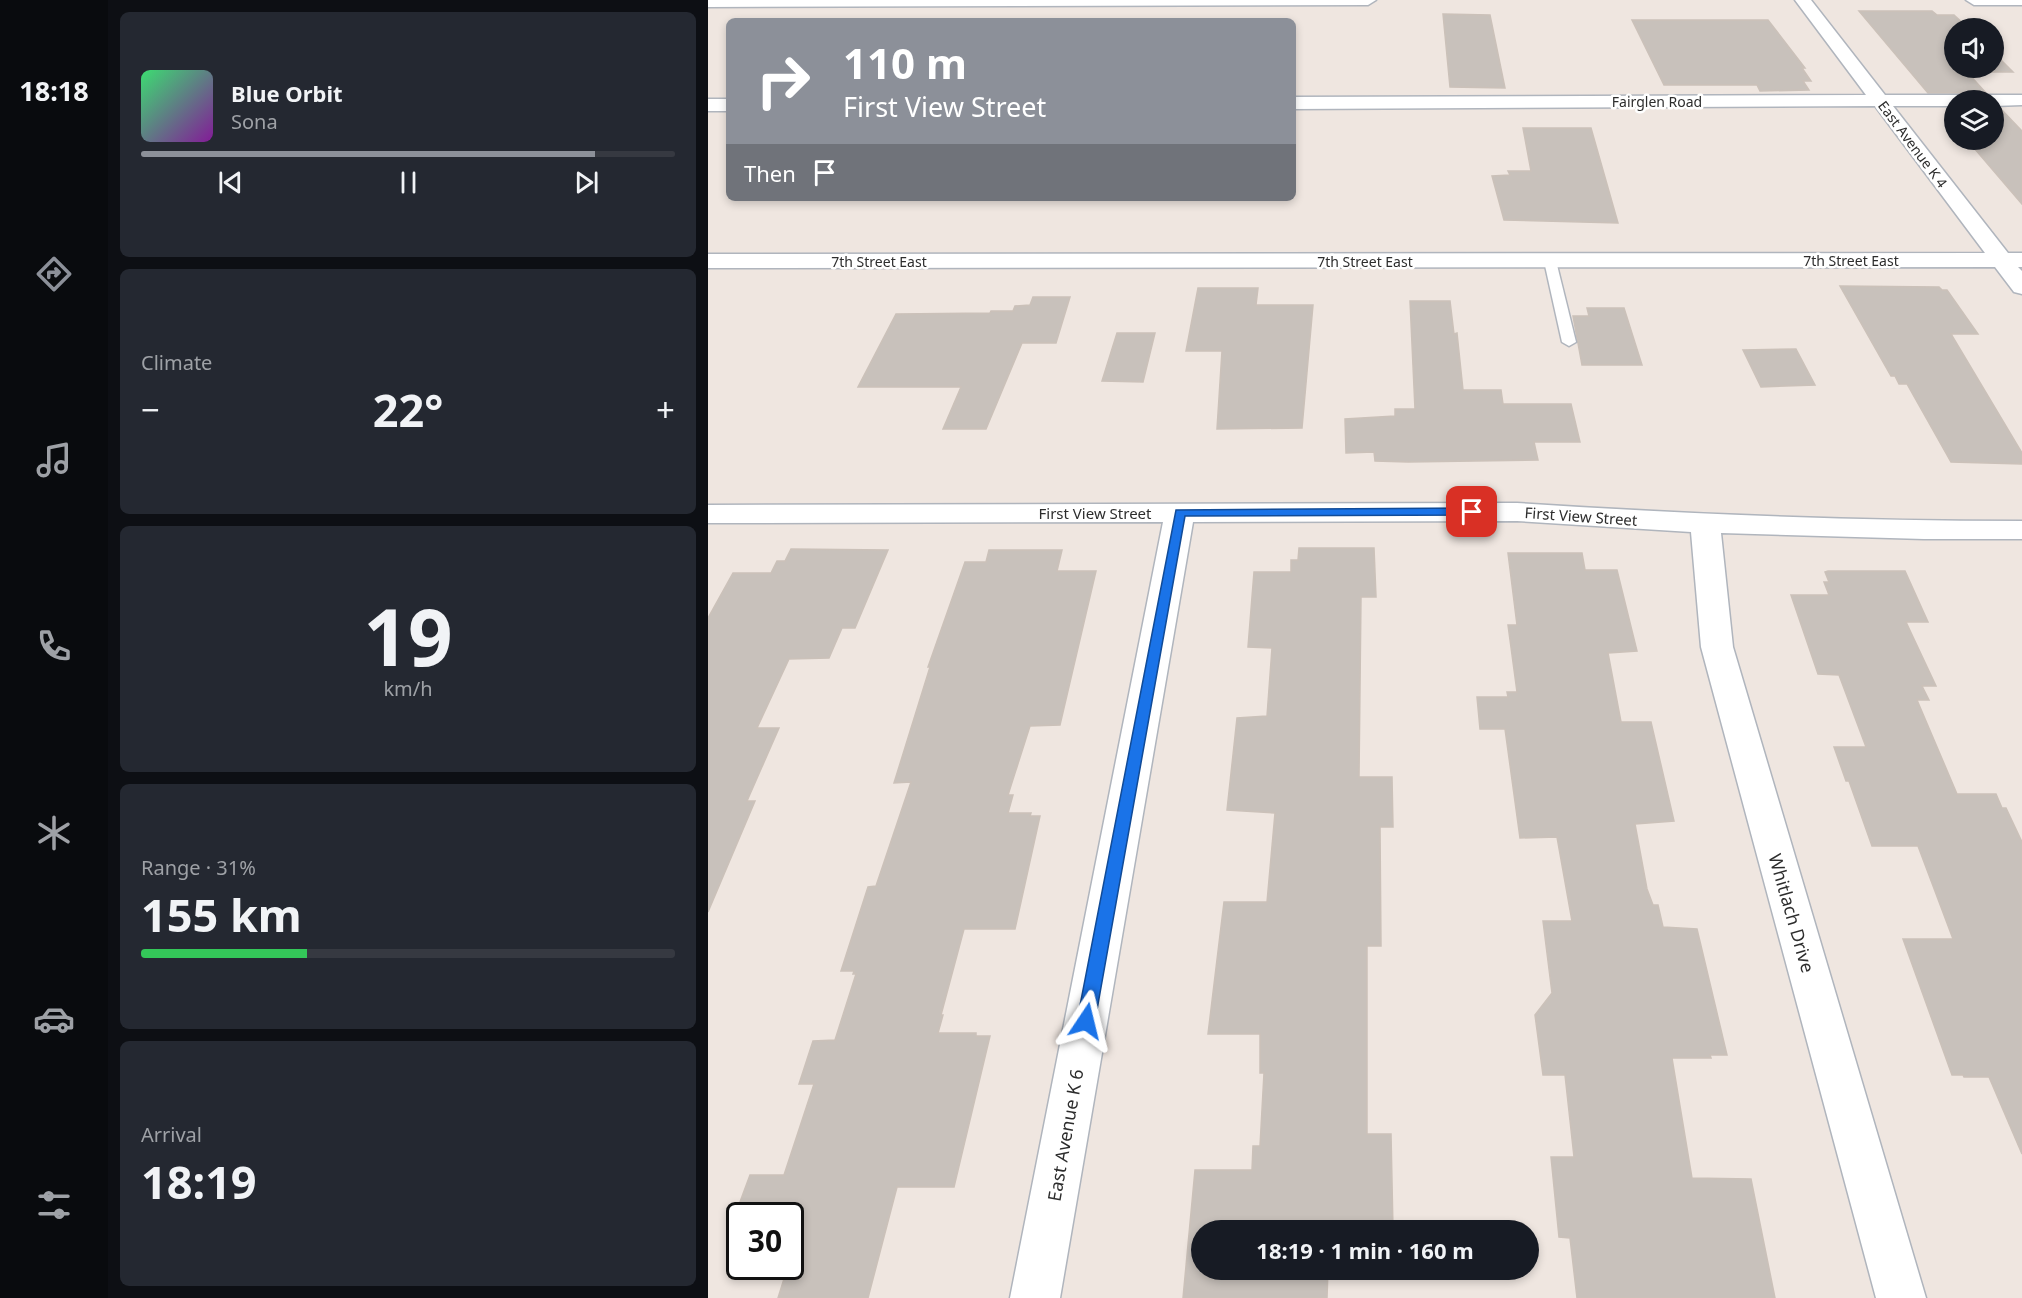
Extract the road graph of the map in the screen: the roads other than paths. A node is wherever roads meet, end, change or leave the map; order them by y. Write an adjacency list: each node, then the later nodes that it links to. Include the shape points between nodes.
1 (1368, 0): 5 (street)
2 (1803, 0): 6 (street, East Avenue K 4)
3 (1974, 0): 4 (street)
4 (2022, 0)
5 (708, 2)
6 (1880, 100): 7 (street, Fairglen Road); 8 (street, Fairglen Road); 11 (street, East Avenue K 4)
7 (2022, 100)
8 (1296, 103)
9 (708, 105): 10 (street)
10 (726, 105)
11 (2011, 260): 13 (street, 7th Street East); 14 (street, East Avenue K 4)
12 (708, 261): 13 (street, 7th Street East)
13 (1550, 261): 15 (lane)
14 (2022, 287)
15 (1569, 342)
16 (1180, 512): 17 (street, First View Street); 18 (street, First View Street, via 1517,512); 20 (street, East Avenue K 6)
17 (708, 514)
18 (1706, 524): 19 (street, First View Street); 21 (street, Whitlach Drive, via 1717,647)
19 (2022, 530)
20 (1035, 1298)
21 (1901, 1298)

